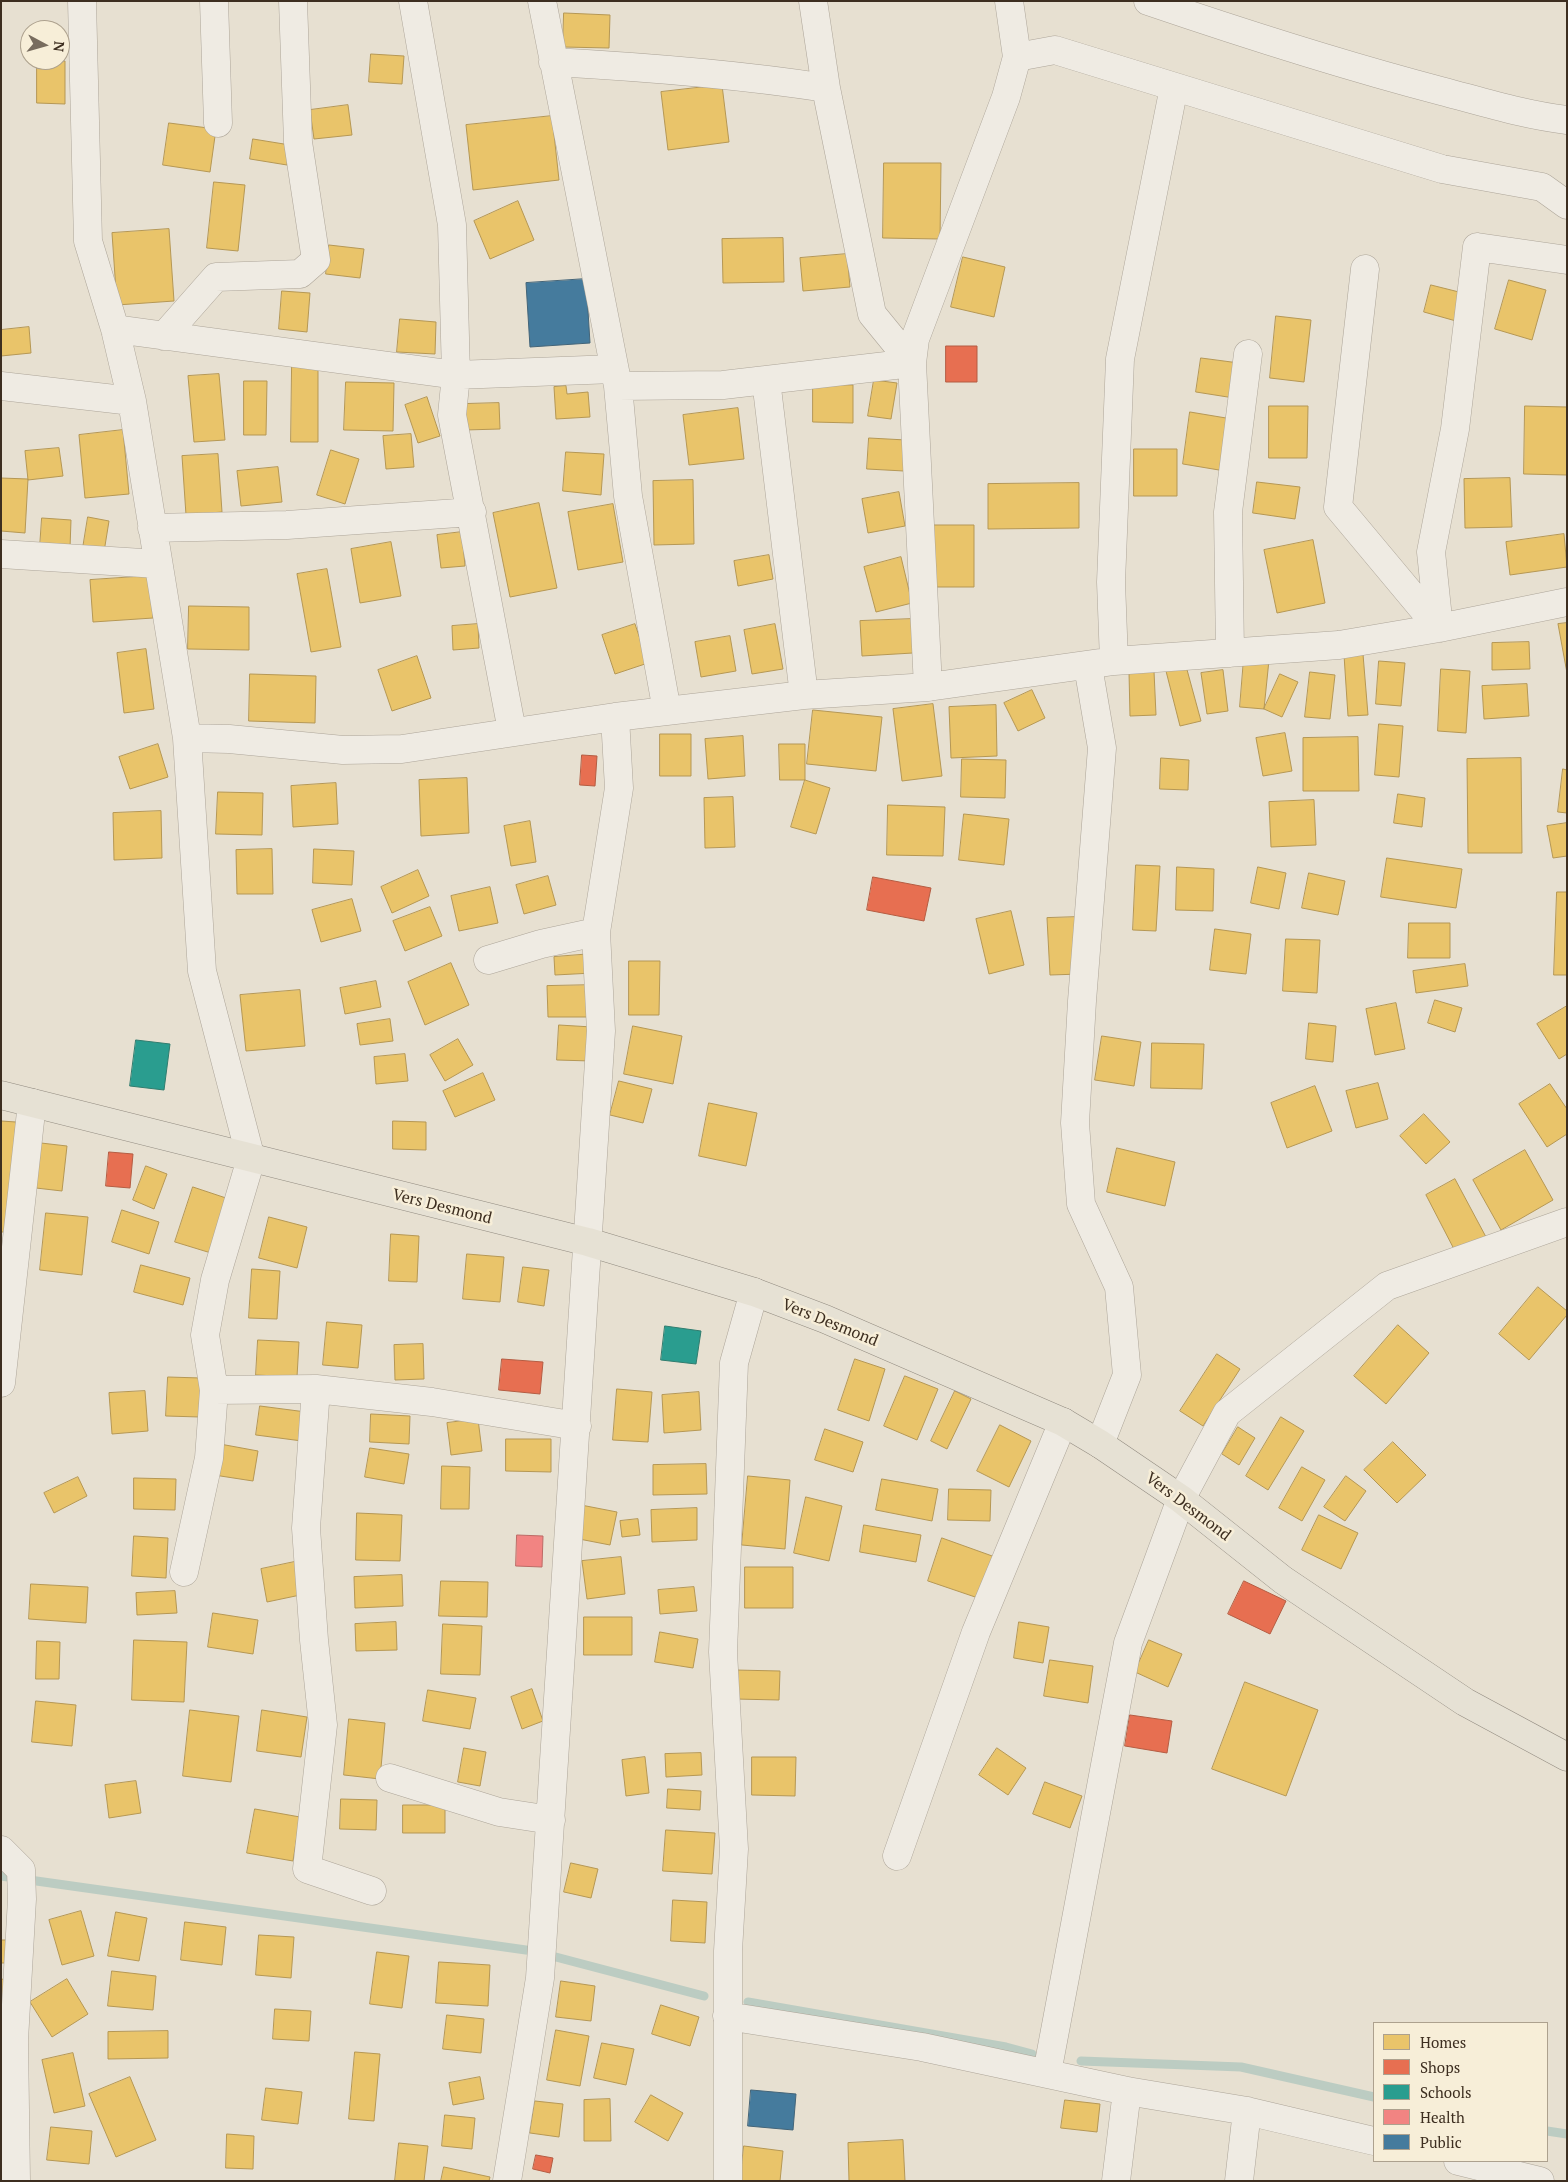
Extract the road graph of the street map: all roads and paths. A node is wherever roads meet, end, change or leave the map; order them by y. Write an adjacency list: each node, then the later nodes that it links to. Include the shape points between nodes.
1 (82, 1): 18 (street, via 88,241)
2 (214, 1): 14 (street)
3 (293, 1): 19 (street, via 298,142 316,260 300,274 216,277)
4 (413, 1): 22 (street, via 452,225)
5 (542, 1): 10 (street)
6 (813, 1): 12 (street)
7 (1009, 1): 9 (street)
8 (1148, 1): 13 (street, via 1260,39 1407,82 1539,116)
9 (1017, 57): 11 (street, via 1054,50); 21 (street, via 1006,97 915,339)
10 (553, 62): 12 (street, via 640,67); 23 (street)
11 (1174, 87): 15 (street, via 1442,169 1542,187); 34 (street, via 1120,358 1111,582)
12 (826, 88): 21 (street, via 872,314)
13 (1567, 120)
14 (218, 123)
15 (1567, 205)
16 (1567, 260): 32 (street, via 1477,247 1455,429 1431,552)
17 (1365, 269): 32 (street, via 1338,507)
18 (115, 329): 19 (street); 26 (street)
19 (164, 336): 22 (street)
20 (1248, 354): 33 (street, via 1228,512)
21 (912, 363): 24 (street); 36 (street)
22 (456, 375): 23 (street); 27 (street, via 452,415)
23 (616, 377): 24 (street, via 723,385); 38 (street, via 628,496)
24 (766, 380): 37 (street)
25 (1, 386): 26 (street)
26 (132, 401): 28 (street)
27 (472, 512): 28 (street, via 287,525); 40 (street)
28 (152, 528): 30 (street)
29 (1, 554): 30 (street)
30 (158, 564): 41 (street)
31 (1567, 602): 32 (street)
32 (1438, 628): 33 (street, via 1339,645)
33 (1230, 653): 34 (street)
34 (1114, 661): 35 (street)
35 (1088, 666): 36 (street); 56 (street, via 1102,748 1075,1123 1081,1204 1119,1287 1127,1375)
36 (928, 687): 37 (street)
37 (804, 696): 38 (street)
38 (667, 711): 39 (street)
39 (615, 717): 40 (street); 42 (street, via 619,788)
40 (512, 731): 41 (street, via 402,749 343,750)
41 (186, 738): 46 (street, via 202,971)
42 (596, 932): 43 (street); 48 (street, via 601,1031)
43 (488, 960)
44 (1, 1095): 45 (main road, Vers Desmond)
45 (32, 1103): 46 (main road, Vers Desmond); 50 (street)
46 (251, 1159): 48 (main road, Vers Desmond); 53 (street, via 215,1280 205,1335)
47 (1567, 1222): 57 (street, via 1388,1286 1228,1413)
48 (588, 1242): 49 (main road, Vers Desmond); 55 (street)
49 (754, 1292): 54 (main road, Vers Desmond, via 825,1319); 66 (street, via 734,1364 723,1652 734,1849)
50 (4, 1326): 51 (street)
51 (1, 1383)
52 (316, 1389): 53 (street); 55 (street, via 432,1402); 64 (street, via 306,1528 323,1725 307,1869)
53 (214, 1390): 58 (street, via 209,1458)
54 (1063, 1422): 56 (main road, Vers Desmond); 63 (street, via 976,1632)
55 (577, 1426): 61 (street)
56 (1100, 1444): 57 (main road, Vers Desmond)
57 (1181, 1499): 59 (main road, Vers Desmond, via 1283,1580 1465,1702); 68 (street, via 1128,1643)
58 (184, 1572)
59 (1567, 1757)
60 (390, 1778): 61 (street, via 499,1812)
61 (551, 1820): 75 (street, via 541,1956)
62 (1, 1850): 65 (street, via 21,1870)
63 (897, 1856)
64 (372, 1891)
65 (15, 1906): 67 (street)
66 (728, 2016): 68 (street, via 922,2047); 76 (street)
67 (8, 2039): 74 (street)
68 (1047, 2073): 69 (street)
69 (1127, 2090): 70 (street); 77 (street)
70 (1247, 2111): 71 (street); 78 (street)
71 (1373, 2141)
72 (1462, 2162): 73 (street)
73 (1529, 2179)
74 (16, 2181)
75 (507, 2181)
76 (728, 2181)
77 (1116, 2181)
78 (1239, 2181)

